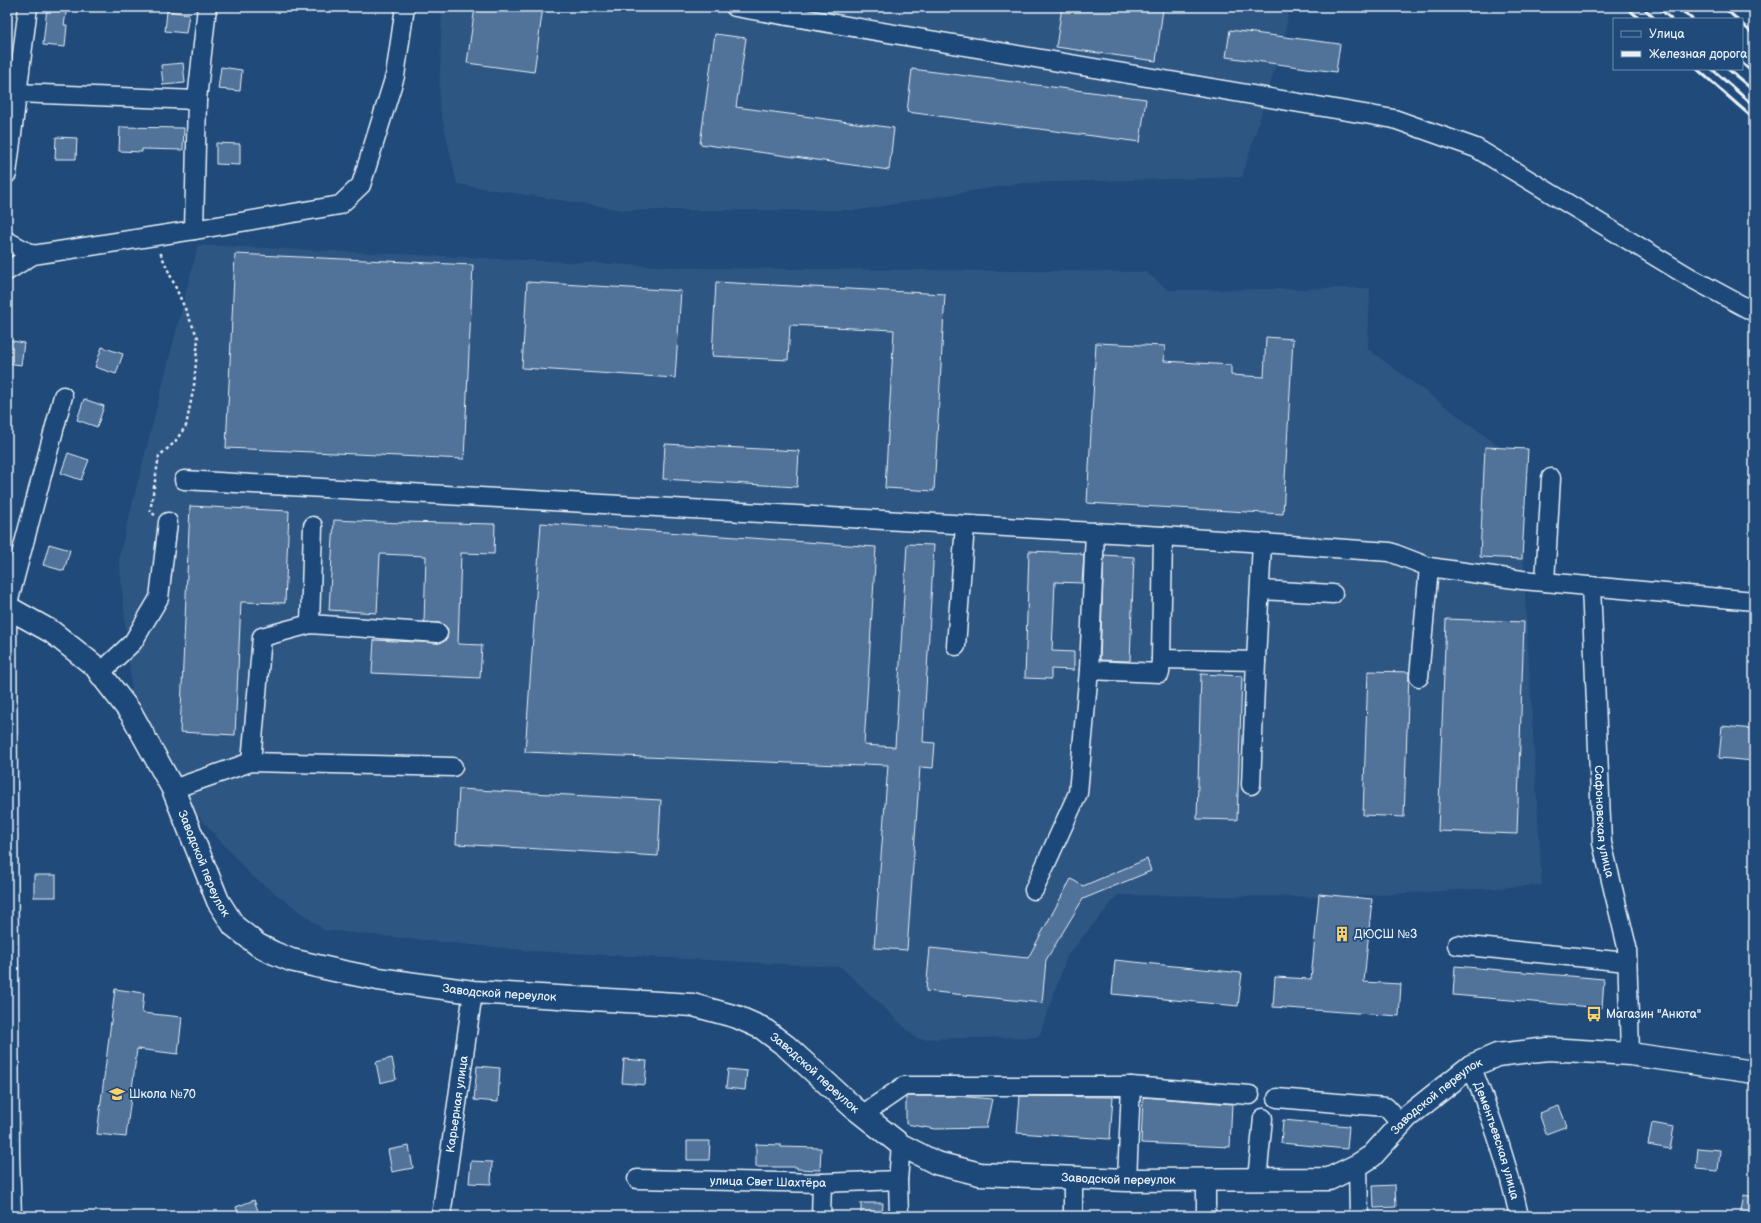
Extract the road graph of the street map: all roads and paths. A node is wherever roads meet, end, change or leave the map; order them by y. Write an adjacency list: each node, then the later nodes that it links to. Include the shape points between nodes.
1 (28, 7): 5 (street)
2 (207, 7): 6 (street)
3 (405, 7): 8 (street, via 395,76 361,185 340,205)
4 (735, 7): 13 (street, via 1394,119 1476,148 1691,278)
5 (16, 93): 6 (street); 7 (street)
6 (197, 100): 8 (street)
7 (7, 174)
8 (194, 230): 9 (street)
9 (154, 236): 11 (street); 17 (path, via 198,338 194,386 186,426 174,444 159,456 150,512)
10 (7, 241): 11 (street)
11 (33, 254): 12 (street)
12 (7, 271)
13 (1754, 312)
14 (63, 396): 29 (street)
15 (1551, 478): 24 (street)
16 (184, 480): 18 (street)
17 (168, 522): 36 (street, via 159,598 133,642)
18 (964, 525): 20 (street); 32 (street)
19 (313, 526): 30 (street)
20 (1095, 532): 21 (street); 35 (street)
21 (1163, 536): 22 (street); 33 (street)
22 (1262, 543): 23 (street, via 1390,552); 26 (street)
23 (1429, 567): 24 (street); 37 (street)
24 (1545, 582): 25 (street)
25 (1591, 586): 28 (street); 44 (street, Сафоновская улица, via 1602,843 1626,946)
26 (1260, 590): 27 (street); 34 (street)
27 (1333, 594)
28 (1754, 600)
29 (7, 607): 36 (main road, Заводской переулок, via 52,632); 64 (street)
30 (310, 624): 31 (street); 38 (street, via 262,637)
31 (438, 633)
32 (956, 646)
33 (1161, 659): 34 (street); 35 (street, via 1160,673)
34 (1256, 661): 40 (street)
35 (1089, 670): 42 (street, via 1078,793)
36 (100, 673): 41 (main road, Заводской переулок, via 132,713)
37 (1419, 677)
38 (251, 762): 39 (street); 41 (street)
39 (453, 767)
40 (1251, 785)
41 (173, 789): 45 (main road, Заводской переулок, via 218,901 234,926 252,941 291,960 334,970)
42 (1034, 890)
43 (1457, 945): 44 (street)
44 (1627, 962): 46 (street, Сафоновская улица)
45 (473, 992): 52 (main road, Заводской переулок, via 693,1005 737,1017 762,1028 786,1046); 65 (street, Карьерная улица)
46 (1630, 1054): 47 (main road, Заводской переулок, via 1548,1049 1497,1056); 48 (main road, Заводской переулок)
47 (1471, 1066): 54 (main road, Заводской переулок); 71 (street, Дементьевская улица, via 1487,1106)
48 (1754, 1072)
49 (1132, 1086): 50 (street); 52 (street, via 904,1086); 60 (street)
50 (1250, 1095)
51 (1277, 1098): 54 (street, via 1386,1107)
52 (862, 1115): 55 (main road, Заводской переулок)
53 (1263, 1118): 62 (street)
54 (1401, 1124): 56 (main road, Заводской переулок, via 1372,1156)
55 (901, 1145): 57 (main road, Заводской переулок, via 936,1163 980,1174); 59 (street)
56 (1358, 1165): 62 (main road, Заводской переулок, via 1328,1179); 70 (street)
57 (1073, 1178): 60 (main road, Заводской переулок); 68 (street)
58 (637, 1179): 63 (street, улица Свет Шахтёра)
59 (898, 1180): 63 (street, улица Свет Шахтёра); 67 (street)
60 (1127, 1180): 61 (main road, Заводской переулок)
61 (1206, 1180): 62 (main road, Заводской переулок); 69 (street)
62 (1257, 1180)
63 (822, 1183): 66 (street)
64 (12, 1216)
65 (441, 1216)
66 (821, 1216)
67 (899, 1216)
68 (1073, 1216)
69 (1206, 1216)
70 (1358, 1216)
71 (1520, 1216)

